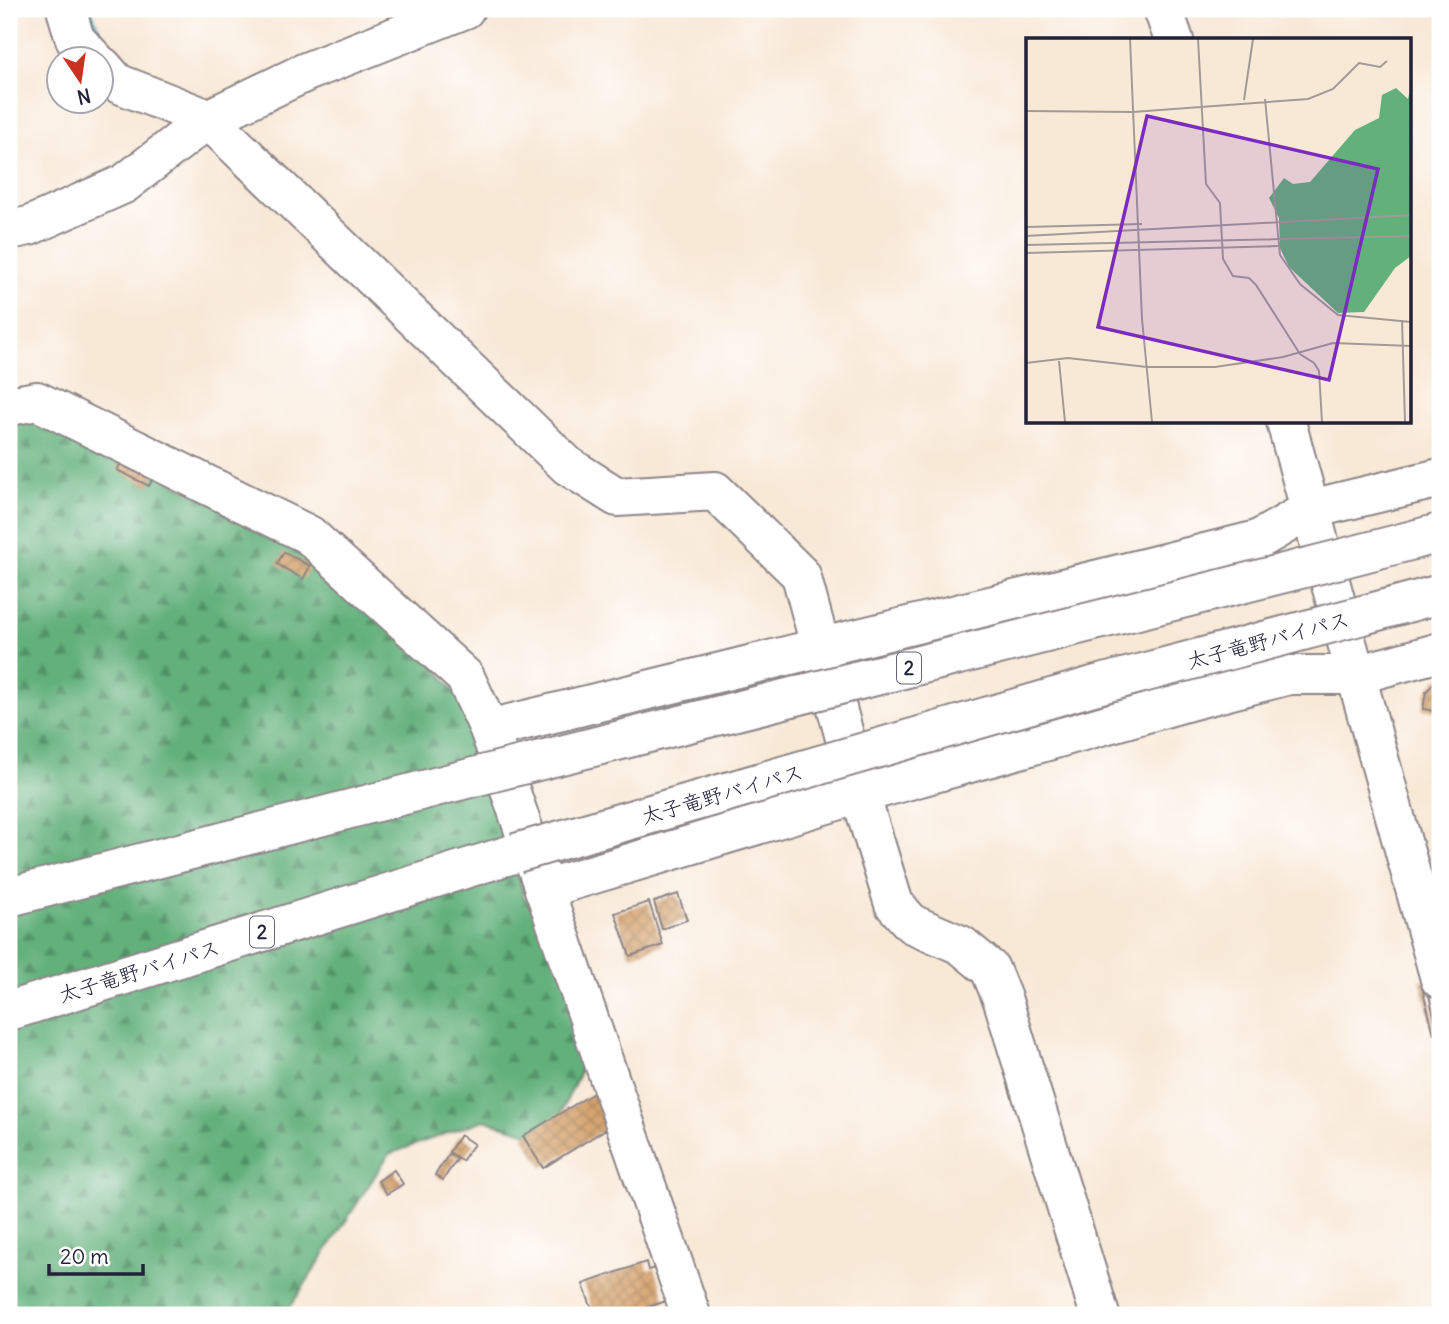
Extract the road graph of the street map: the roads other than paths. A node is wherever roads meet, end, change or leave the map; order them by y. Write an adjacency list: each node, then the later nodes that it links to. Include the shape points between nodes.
1 (66, 9): 5 (main road)
2 (465, 9): 7 (main road, via 306,72)
3 (1163, 9): 4 (main road)
4 (1173, 38)
5 (82, 46)
6 (116, 81): 7 (main road)
7 (208, 119): 8 (main road, via 124,184 29,226); 15 (main road, via 568,466 617,497 715,491 801,575)
8 (9, 230)
9 (9, 406): 18 (main road, via 37,401 309,535 465,677)
10 (1287, 424): 12 (main road)
11 (1440, 478): 12 (main road)
12 (1311, 509): 15 (main road, via 1258,540); 17 (main road)
13 (1440, 533): 21 (main road, 2, bridge)
14 (1440, 594): 23 (main road, 太子竜野バイパス / 2, bridge, via 1093,686 516,853)
15 (823, 649): 18 (main road); 19 (main road)
16 (1440, 652): 17 (main road)
17 (1356, 675): 19 (main road, via 1289,675); 22 (main road)
18 (489, 729): 20 (main road)
19 (860, 794): 20 (main road); 25 (main road, via 894,904 912,924 961,945 990,969)
20 (544, 889): 24 (main road)
21 (9, 897)
22 (1440, 979)
23 (9, 1011)
24 (691, 1315)
25 (1100, 1315)

